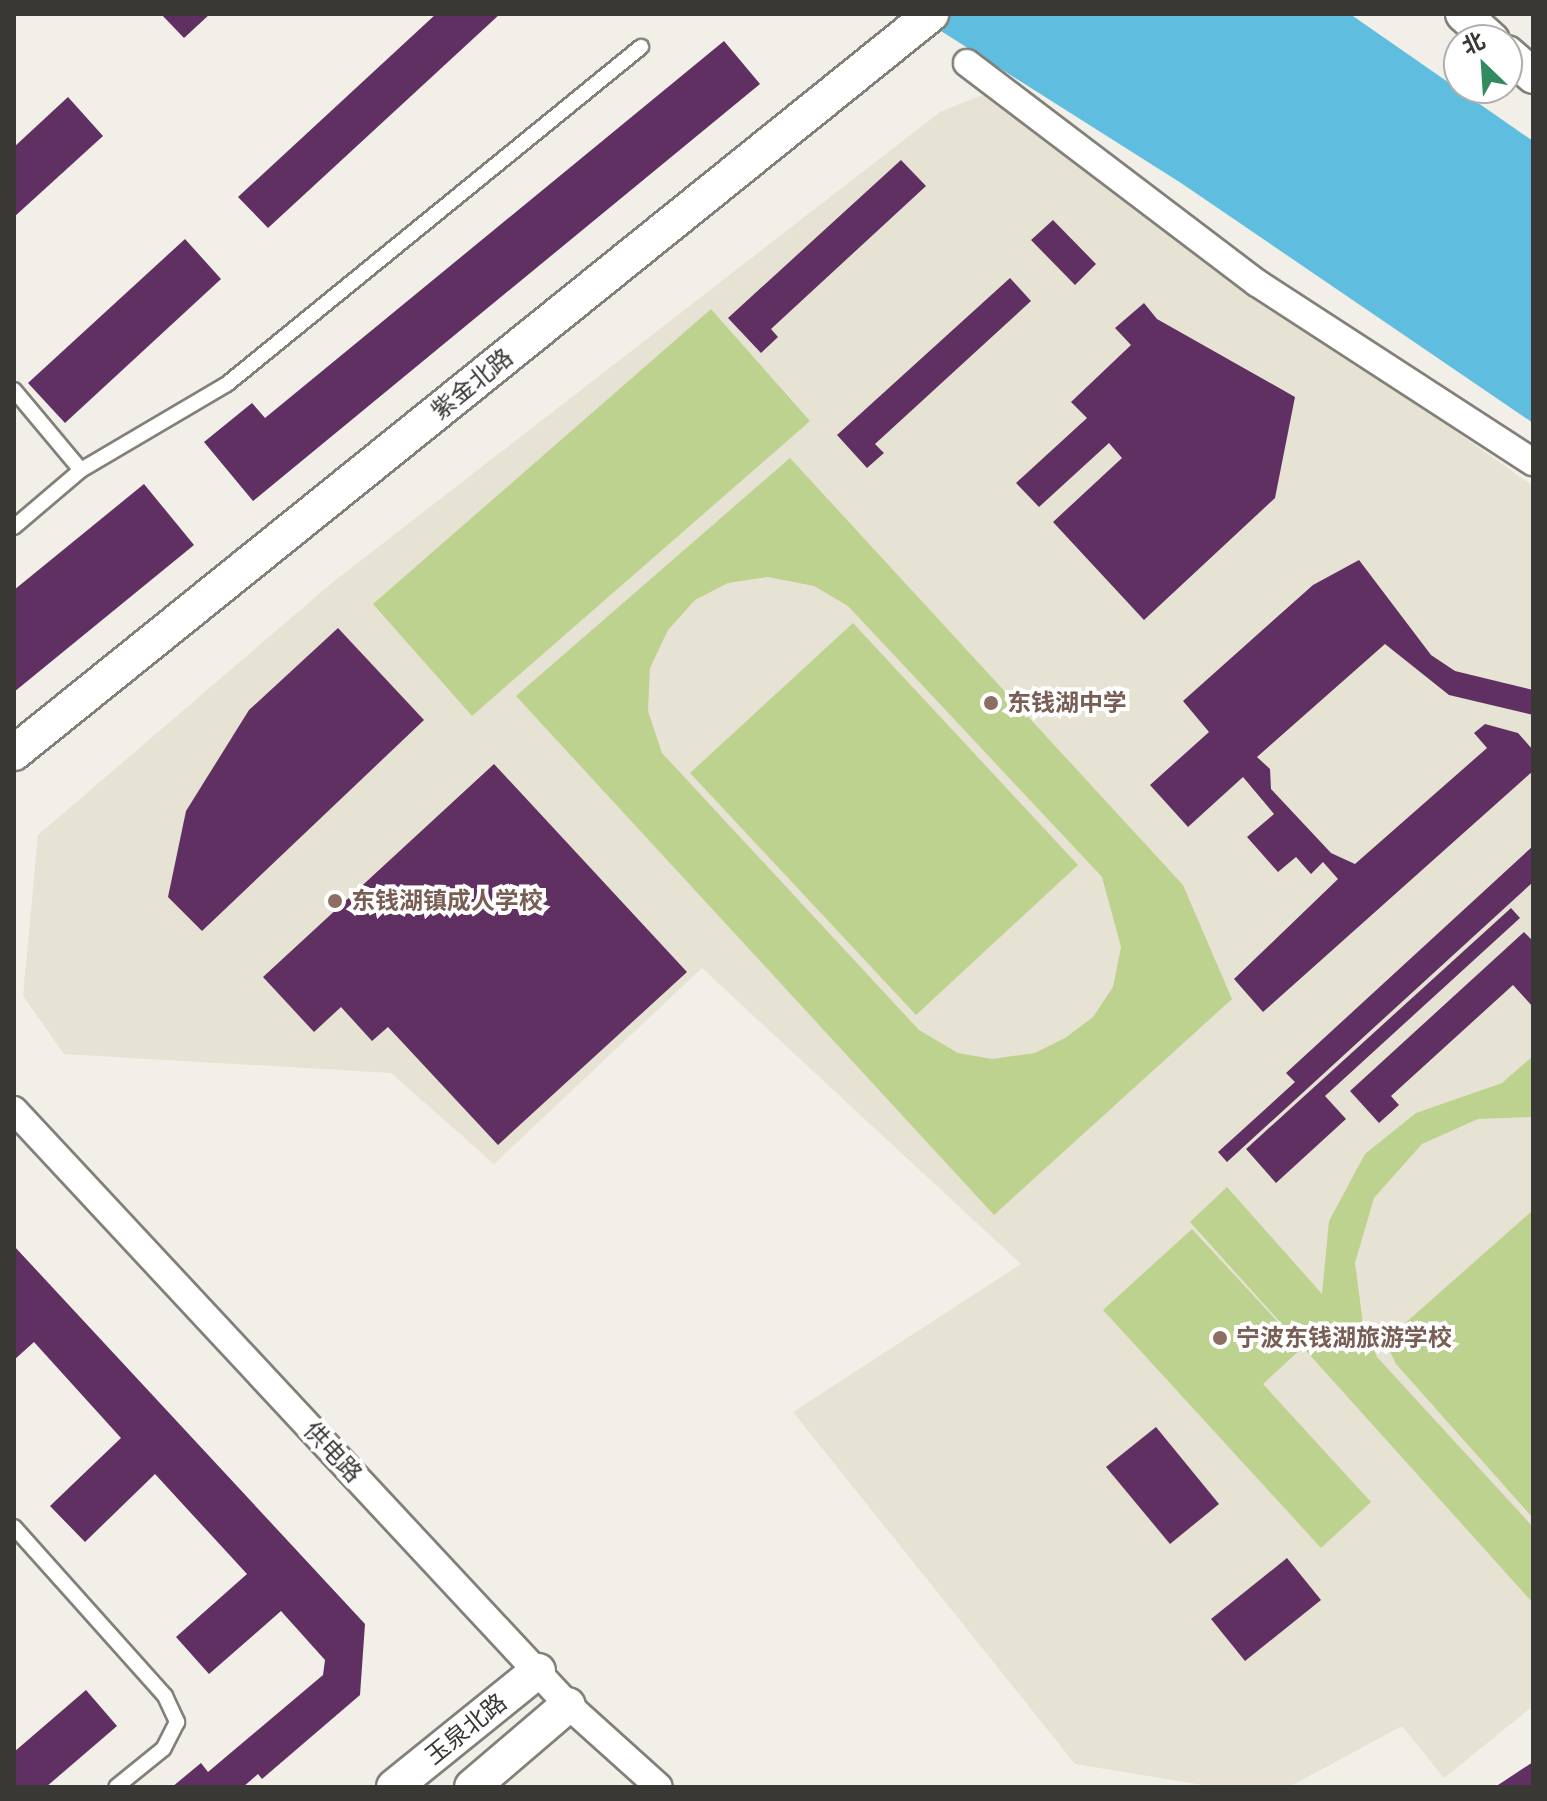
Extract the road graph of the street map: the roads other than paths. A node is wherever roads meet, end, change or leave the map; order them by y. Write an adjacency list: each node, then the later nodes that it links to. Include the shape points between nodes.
1 (931, 14): 8 (street, 紫金北路)
2 (641, 47): 6 (lane, via 227,384)
3 (967, 63): 5 (street, via 1257,283)
4 (14, 390): 6 (lane)
5 (1533, 462)
6 (81, 470): 7 (lane)
7 (14, 527)
8 (14, 753)
9 (14, 1110): 11 (street, 供电路)
10 (14, 1527): 13 (lane, via 165,1696 177,1722 163,1749)
11 (538, 1671): 12 (street, 供电路); 14 (street, 玉泉北路)
12 (568, 1705): 15 (street, 玉泉北路); 16 (street, 供电路)
13 (116, 1787)
14 (394, 1787)
15 (472, 1787)
16 (659, 1787)

